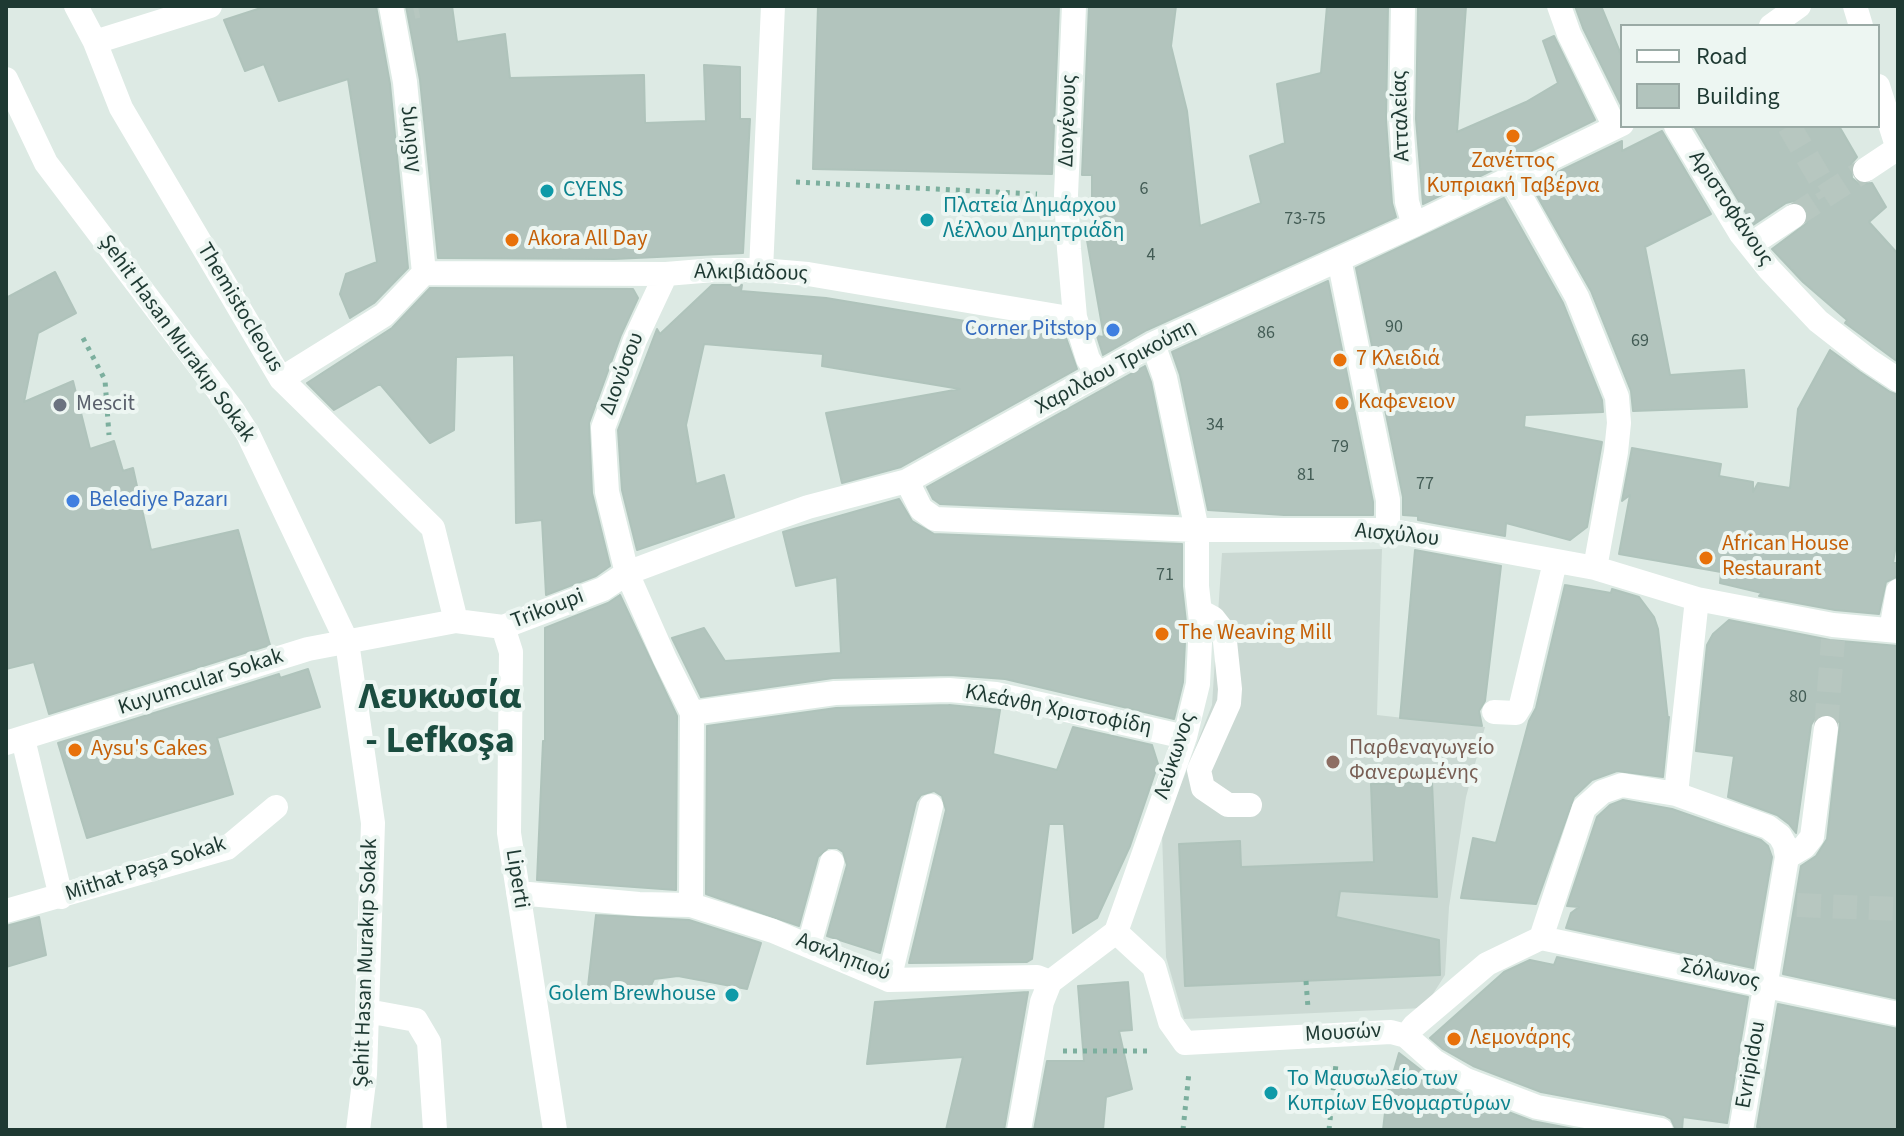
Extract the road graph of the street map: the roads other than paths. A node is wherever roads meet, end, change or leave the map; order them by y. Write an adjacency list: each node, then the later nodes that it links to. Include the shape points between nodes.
1 (76, 6): 10 (street, Themistocleous)
2 (210, 6): 10 (street)
3 (773, 6): 22 (street)
4 (1074, 6): 25 (street, Διογένους, via 1066,195)
5 (1403, 6): 19 (street, Ατταλείας, via 1401,119 1407,202)
6 (1559, 6): 13 (street)
7 (1799, 6): 9 (street)
8 (399, 9): 23 (street, Λιδίνης)
9 (1774, 24)
10 (95, 42): 28 (street, Themistocleous, via 121,108)
11 (6, 79): 44 (street, Şehit Hasan Murakıp Sokak, via 46,163 248,434)
12 (1880, 92): 15 (street)
13 (1619, 126): 17 (street, Χαριλάου Τρικούπη)
14 (1677, 128): 20 (street, Αριστοφάνους)
15 (1898, 149): 16 (street)
16 (1865, 170)
17 (1511, 179): 19 (street, Χαριλάου Τρικούπη); 33 (street, via 1577,297 1617,397 1616,452)
18 (1794, 216): 20 (street)
19 (1414, 225): 21 (street, Χαριλάου Τρικούπη)
20 (1750, 245): 29 (street, Αριστοφάνους, via 1818,321)
21 (1339, 259): 26 (street, Χαριλάου Τρικούπη); 32 (street, via 1388,500)
22 (761, 270): 24 (street, Αλκιβιάδους); 25 (street, Αλκιβιάδους)
23 (424, 273): 24 (street, Αλκιβιάδους); 28 (street, via 384,315)
24 (666, 274): 35 (street, Διονύσου, via 603,428 607,492)
25 (1075, 317): 27 (street, Διογένους, via 1088,359)
26 (1153, 344): 27 (street, Χαριλάου Τρικούπη); 31 (street, Λεύκωνος, via 1165,378)
27 (1099, 375): 30 (street, Χαριλάου Τρικούπη)
28 (281, 379): 40 (street, Themistocleous, via 433,528)
29 (1898, 380)
30 (909, 487): 31 (street, Αισχύλου, via 921,509 935,519); 35 (street, Χαριλάου Τρικούπη, via 808,507)
31 (1192, 529): 32 (street, Αισχύλου); 39 (street, Λεύκωνος)
32 (1388, 530): 34 (street, Αισχύλου)
33 (1595, 568): 34 (street, Αισχύλου); 38 (street, Αισχύλου)
34 (1553, 571): 45 (street, via 1521,705 1516,713)
35 (627, 573): 36 (street, Χαριλάου Τρικούπη); 46 (street, Διονύσου)
36 (603, 589): 41 (street, Trikoupi)
37 (1898, 591): 42 (street)
38 (1697, 599): 42 (street, Αισχύλου, via 1833,632); 50 (street)
39 (1200, 611): 48 (street, Λεύκωνος, via 1198,684); 51 (street, via 1224,632 1230,689 1229,703 1199,770 1203,788 1228,805)
40 (456, 621): 41 (street, Trikoupi); 43 (street, Trikoupi)
41 (503, 627): 56 (street, Liperti, via 511,652 509,833)
42 (1895, 630)
43 (399, 634): 44 (street, Kuyumcular Sokak)
44 (347, 642): 49 (street, Kuyumcular Sokak, via 308,649); 66 (street, Şehit Hasan Murakıp Sokak, via 373,823)
45 (1494, 712)
46 (692, 713): 48 (street, Κλεάνθη Χριστοφίδη, via 835,693 949,690 996,694); 58 (street)
47 (1826, 728): 54 (street, via 1812,837)
48 (1185, 737): 60 (street, Λεύκωνος)
49 (15, 741): 57 (street)
50 (1676, 794): 54 (street, via 1768,827 1780,836); 61 (street, via 1622,785 1602,792 1584,808)
51 (1250, 805)
52 (931, 806): 63 (street)
53 (276, 807): 57 (street, Mithat Paşa Sokak, via 227,848)
54 (1787, 857): 65 (street, Evripidou, via 1788,905)
55 (832, 862): 62 (street)
56 (518, 893): 58 (street, Ασκληπιού); 71 (street, Liperti)
57 (61, 897): 59 (street, Mithat Paşa Sokak)
58 (691, 905): 62 (street, Ασκληπιού)
59 (6, 911)
60 (1116, 932): 64 (street); 68 (street, Μουσών, via 1154,967 1170,1022 1185,1043 1391,1032)
61 (1541, 938): 65 (street, Σόλωνος); 68 (street, via 1487,964)
62 (809, 945): 63 (street, Ασκληπιού)
63 (889, 980): 64 (street, Ασκληπιού, via 1037,977)
64 (1050, 982): 72 (street)
65 (1766, 985): 67 (street, Σόλωνος); 74 (street, Evripidou)
66 (367, 1011): 69 (street, Şehit Hasan Murakıp Sokak); 70 (street, via 416,1020 429,1042)
67 (1898, 1014)
68 (1406, 1036): 73 (street, Μουσών, via 1466,1080 1537,1107)
69 (358, 1130)
70 (435, 1130)
71 (555, 1130)
72 (1019, 1130)
73 (1661, 1130)
74 (1741, 1130)

